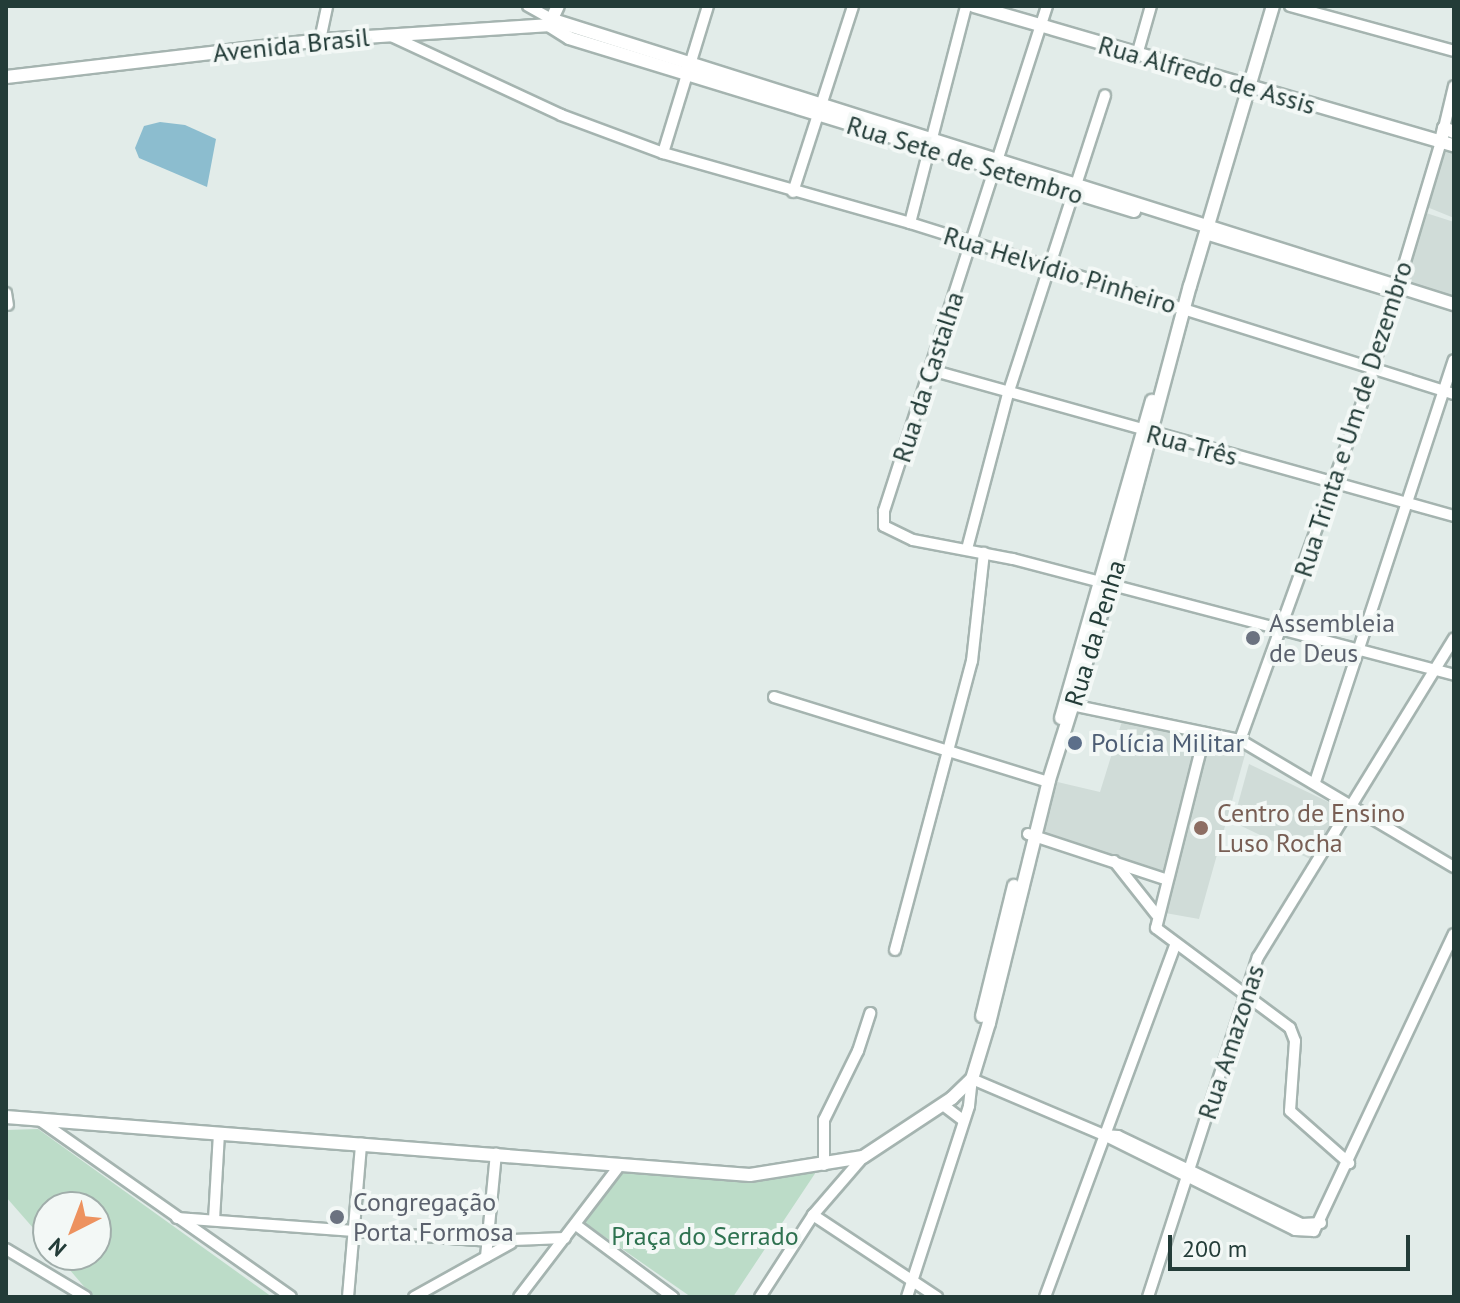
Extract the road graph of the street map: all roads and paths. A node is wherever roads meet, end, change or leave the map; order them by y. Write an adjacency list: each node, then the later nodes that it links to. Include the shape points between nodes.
1 (327, 6): 15 (street)
2 (528, 6): 12 (street, Rua Sete de Setembro)
3 (558, 6): 12 (street)
4 (708, 6): 18 (street)
5 (853, 6): 23 (street)
6 (966, 6): 26 (street)
7 (974, 6): 13 (street, Rua Alfredo de Assis)
8 (1047, 6): 13 (street, Rua da Castalha)
9 (1151, 6): 17 (street)
10 (1273, 6): 21 (street, Rua da Penha)
11 (1290, 6): 16 (street)
12 (547, 20): 14 (street, Avenida Brasil); 18 (street, Rua Sete de Setembro)
13 (1040, 26): 17 (street, Rua Alfredo de Assis); 28 (street, Rua da Castalha)
14 (389, 35): 15 (street, Avenida Brasil); 27 (street, Rua Helvídio Pinheiro, via 561,115)
15 (320, 40): 19 (street, Avenida Brasil)
16 (1454, 51)
17 (1137, 55): 21 (street, Rua Alfredo de Assis)
18 (689, 70): 23 (street, Rua Sete de Setembro); 27 (street)
19 (6, 77)
20 (1454, 86): 24 (street, Rua Trinta e Um de Dezembro)
21 (1249, 88): 24 (street, Rua Alfredo de Assis); 32 (street, Rua da Penha)
22 (1105, 95): 29 (street)
23 (822, 110): 26 (street, Rua Sete de Setembro); 30 (street)
24 (1446, 134): 25 (street, Rua Alfredo de Assis); 35 (street, Rua Trinta e Um de Dezembro)
25 (1454, 145)
26 (931, 146): 28 (street, Rua Sete de Setembro); 31 (street)
27 (663, 153): 30 (street, Rua Helvídio Pinheiro)
28 (998, 164): 29 (street, Rua Sete de Setembro); 33 (street, Rua da Castalha)
29 (1074, 188): 32 (street, Rua Sete de Setembro); 34 (street)
30 (793, 192): 31 (street, Rua Helvídio Pinheiro)
31 (910, 223): 33 (street, Rua Helvídio Pinheiro)
32 (1208, 229): 35 (street, Rua Sete de Setembro); 37 (street, Rua da Penha)
33 (972, 244): 34 (street, Rua Helvídio Pinheiro); 40 (street, Rua da Castalha)
34 (1048, 268): 37 (street, Rua Helvídio Pinheiro); 42 (street)
35 (1398, 287): 36 (street, Rua Sete de Setembro); 39 (street, Rua Trinta e Um de Dezembro)
36 (1454, 304)
37 (1185, 308): 39 (street, Rua Helvídio Pinheiro); 43 (street, Rua da Penha)
38 (1454, 360): 41 (street)
39 (1374, 368): 41 (street, Rua Helvídio Pinheiro); 44 (street, Rua Trinta e Um de Dezembro)
40 (931, 370): 42 (street, Rua Três); 47 (street, Rua da Castalha, via 882,518 901,537)
41 (1449, 392): 45 (street)
42 (1008, 394): 43 (street, Rua Três); 47 (street)
43 (1146, 433): 44 (street, Rua Três); 49 (street, Rua da Penha)
44 (1335, 483): 45 (street, Rua Três); 50 (street, Rua Trinta e Um de Dezembro)
45 (1407, 503): 46 (street, Rua Três); 52 (street)
46 (1454, 516)
47 (967, 549): 48 (street)
48 (984, 553): 49 (street); 59 (street, via 976,639)
49 (1104, 585): 50 (street); 56 (street, Rua da Penha)
50 (1283, 629): 52 (street); 58 (street, Rua Trinta e Um de Dezembro)
51 (1454, 638): 53 (street, Rua Amazonas)
52 (1361, 649): 53 (street); 61 (street)
53 (1436, 669): 54 (street); 62 (street, Rua Amazonas)
54 (1454, 675)
55 (774, 697): 59 (street)
56 (1070, 704): 57 (street); 60 (street, Rua da Penha)
57 (1205, 733): 58 (street); 66 (street)
58 (1240, 740): 61 (street)
59 (950, 752): 60 (street); 70 (street)
60 (1046, 782): 63 (street, Rua da Penha)
61 (1315, 782): 62 (street)
62 (1354, 807): 65 (street); 71 (street, Rua Amazonas, via 1263,948)
63 (1031, 835): 64 (street); 73 (street, Rua da Penha, via 990,981)
64 (1113, 860): 66 (street); 67 (street)
65 (1454, 867)
66 (1165, 879): 67 (street)
67 (1156, 914): 69 (street, via 1156,928)
68 (1454, 934): 83 (street)
69 (1175, 946): 71 (street); 79 (street)
70 (895, 950)
71 (1244, 996): 83 (street, via 1281,1019 1295,1041 1287,1096 1294,1119); 86 (street, Rua Amazonas)
72 (870, 1013): 85 (street, via 824,1120)
73 (972, 1079): 74 (street); 77 (street, Rua da Penha); 79 (street)
74 (943, 1105): 77 (street); 82 (street)
75 (6, 1117): 76 (street)
76 (38, 1119): 78 (street); 88 (street)
77 (964, 1121): 98 (street, Rua da Penha)
78 (219, 1134): 80 (street); 89 (street)
79 (1104, 1135): 86 (street, via 1118,1136); 108 (street)
80 (361, 1144): 81 (street); 91 (street)
81 (496, 1153): 84 (street); 94 (street)
82 (863, 1157): 85 (street); 87 (street)
83 (1349, 1163): 86 (street, via 1317,1226)
84 (620, 1165): 85 (street, via 750,1175); 90 (street)
85 (824, 1165)
86 (1189, 1173): 109 (street, Rua Amazonas)
87 (813, 1215): 98 (street); 105 (street)
88 (177, 1218): 89 (street); 93 (street)
89 (210, 1220): 91 (street); 93 (street)
90 (576, 1225): 92 (street); 104 (street)
91 (351, 1230): 94 (street); 101 (street)
92 (565, 1238): 95 (street); 103 (street)
93 (207, 1239): 100 (street)
94 (487, 1241): 95 (street); 97 (street)
95 (513, 1242): 97 (street)
96 (6, 1249): 99 (street)
97 (486, 1257): 102 (street)
98 (912, 1282): 106 (street, Rua da Penha); 107 (street)
99 (86, 1297)
100 (291, 1297)
101 (348, 1297)
102 (414, 1297)
103 (519, 1297)
104 (673, 1297)
105 (760, 1297)
106 (907, 1297)
107 (937, 1297)
108 (1045, 1297)
109 (1148, 1297)

